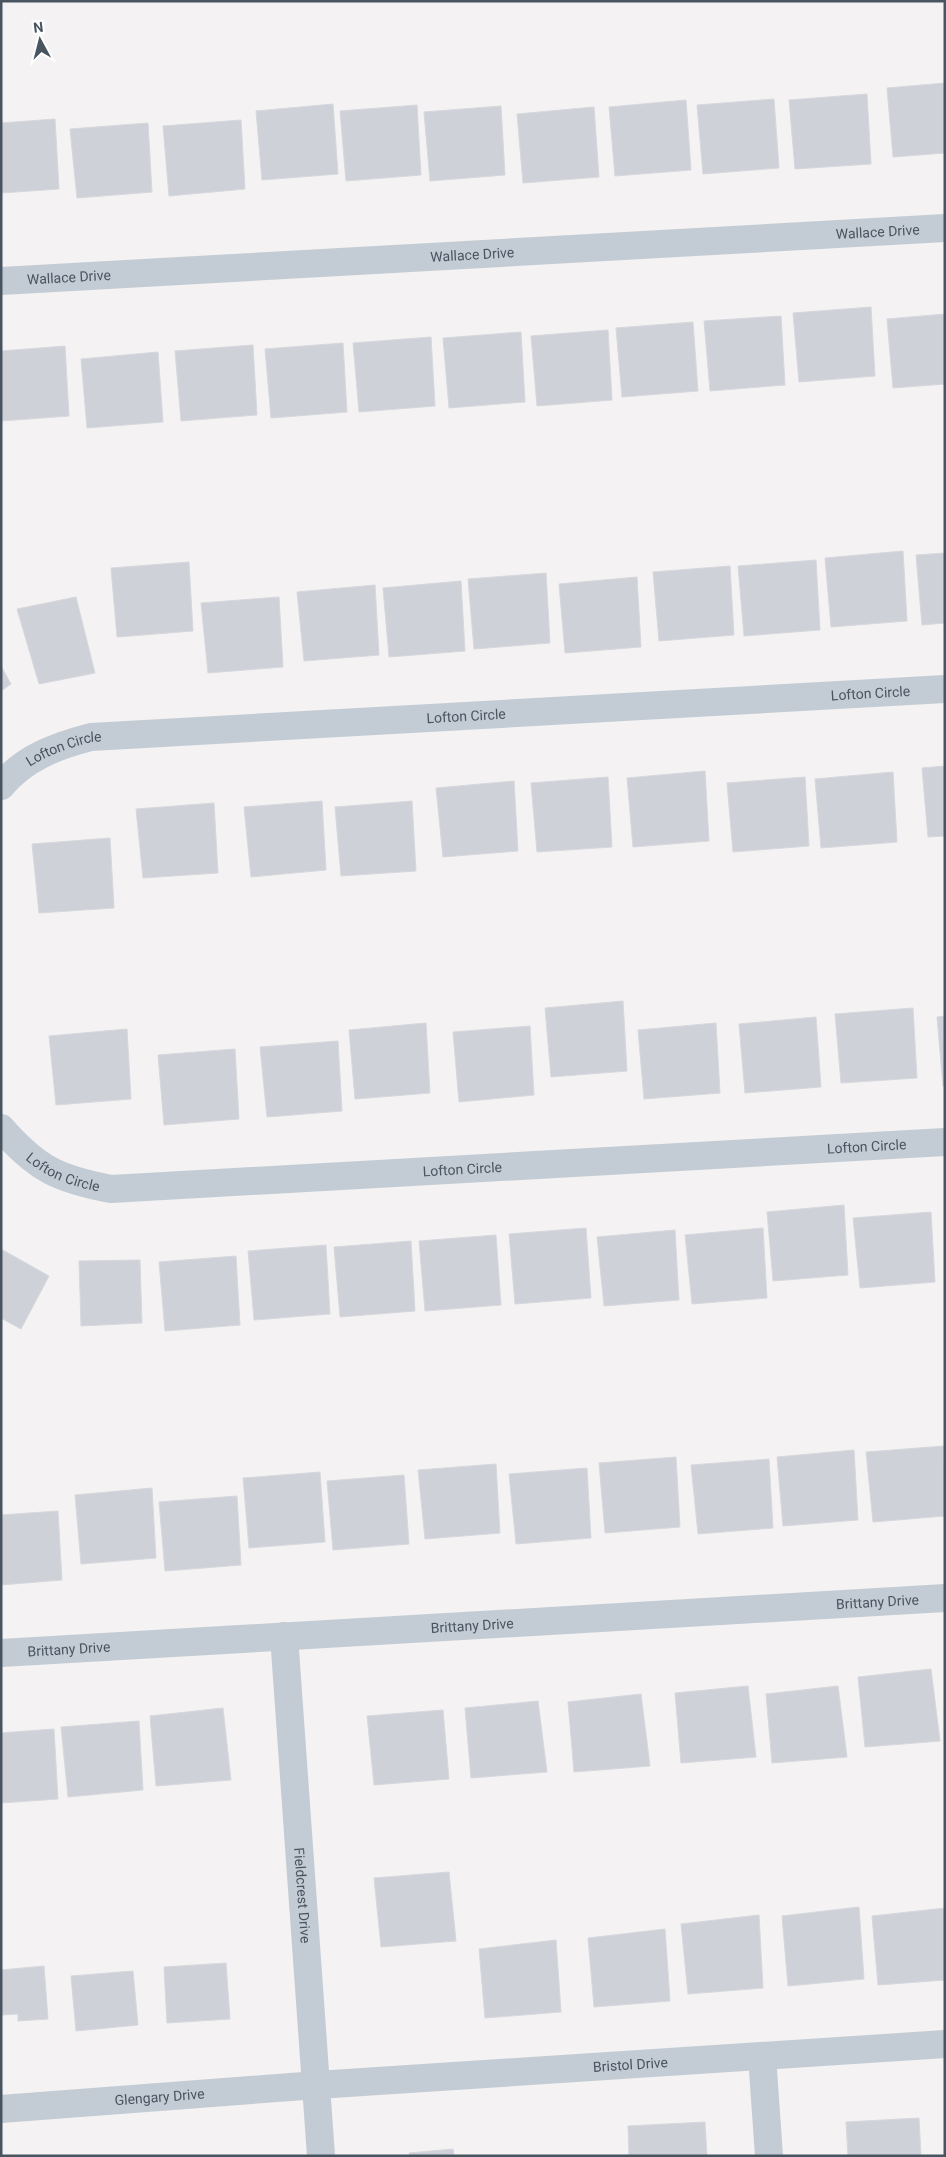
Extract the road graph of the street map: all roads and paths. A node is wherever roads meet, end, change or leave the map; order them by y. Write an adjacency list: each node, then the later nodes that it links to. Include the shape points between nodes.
1 (945, 228): 2 (street, Wallace Drive)
2 (1, 282)
3 (945, 689): 4 (street, Lofton Circle, via 91,737 61,744 34,758)
4 (1, 786)
5 (1, 1128): 6 (street, Lofton Circle, via 19,1149 45,1169 75,1182 111,1190)
6 (945, 1142)
7 (945, 1598): 8 (street, Brittany Drive)
8 (284, 1636): 9 (street, Brittany Drive); 12 (street, Fieldcrest Drive)
9 (1, 1653)
10 (945, 2044): 11 (street, Bristol Drive)
11 (762, 2056): 12 (street, Bristol Drive); 15 (street)
12 (317, 2085): 13 (street, Glengary Drive); 14 (street, Fieldcrest Drive)
13 (1, 2109)
14 (321, 2156)
15 (769, 2156)

